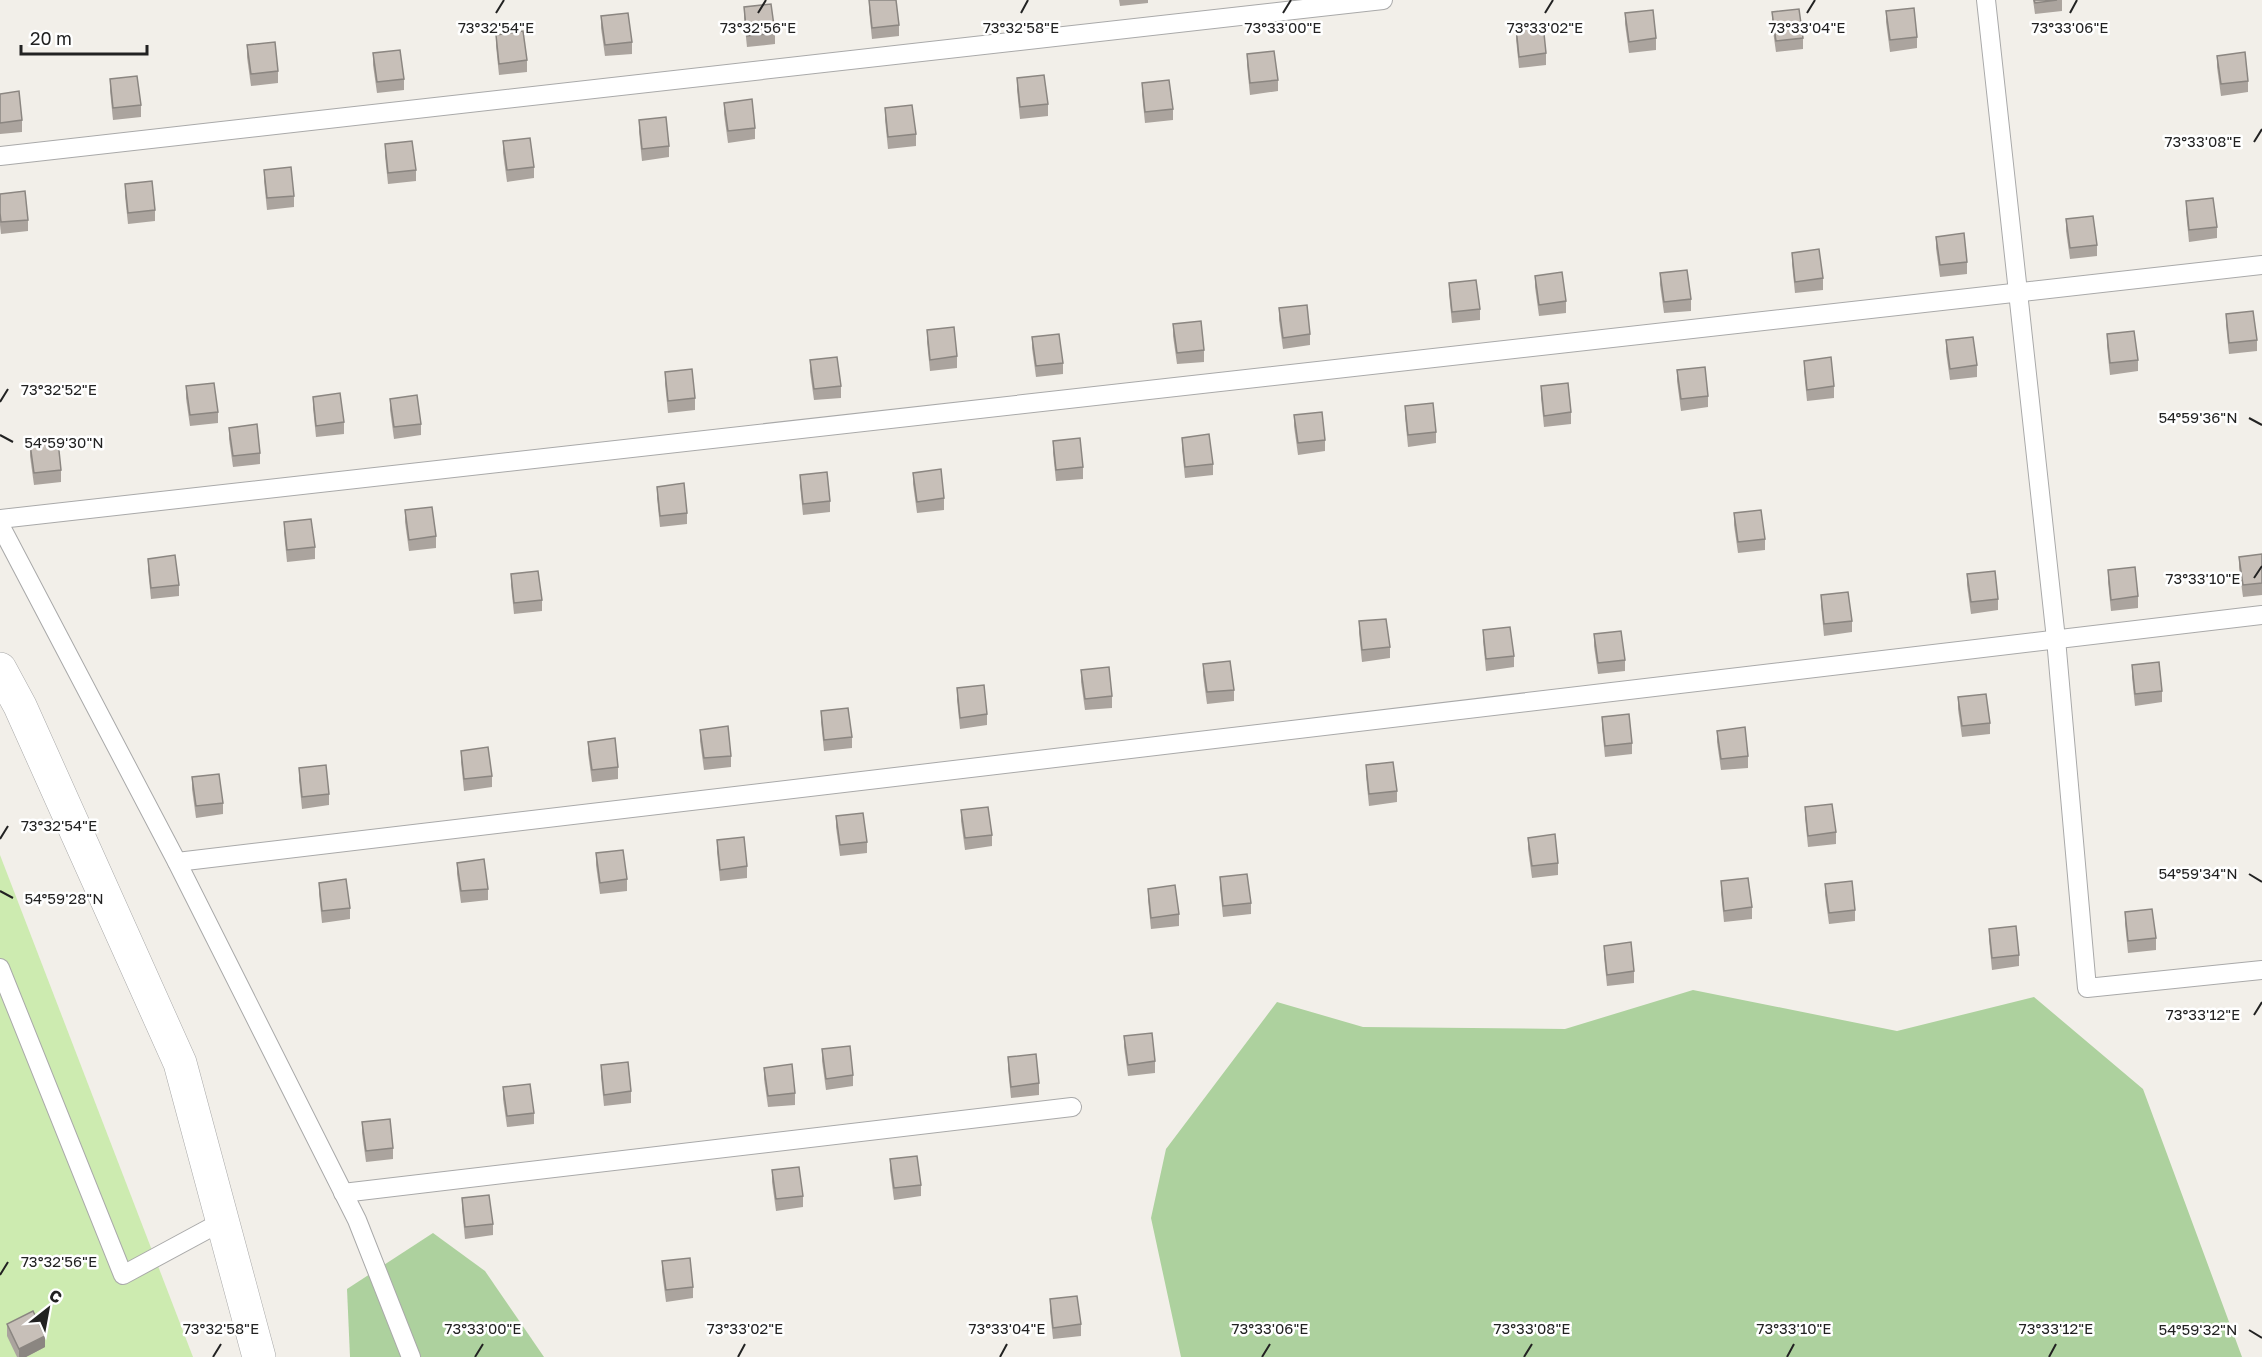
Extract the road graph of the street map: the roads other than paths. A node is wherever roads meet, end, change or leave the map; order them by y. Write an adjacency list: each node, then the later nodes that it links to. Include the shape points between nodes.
1 (1383, 0): 3 (lane)
2 (1986, 0): 5 (lane)
3 (0, 156)
4 (2262, 265): 5 (lane)
5 (2018, 292): 6 (lane); 9 (lane)
6 (0, 519)
7 (0, 525): 11 (lane)
8 (2262, 615): 9 (lane)
9 (2056, 639): 11 (lane); 13 (lane, via 2087,988)
10 (0, 669): 16 (street, via 180,1063)
11 (177, 862): 15 (lane)
12 (0, 968): 16 (lane, via 123,1275)
13 (2262, 970)
14 (1072, 1107): 15 (lane)
15 (343, 1193): 18 (lane)
16 (223, 1221): 17 (street)
17 (259, 1357)
18 (411, 1357)

